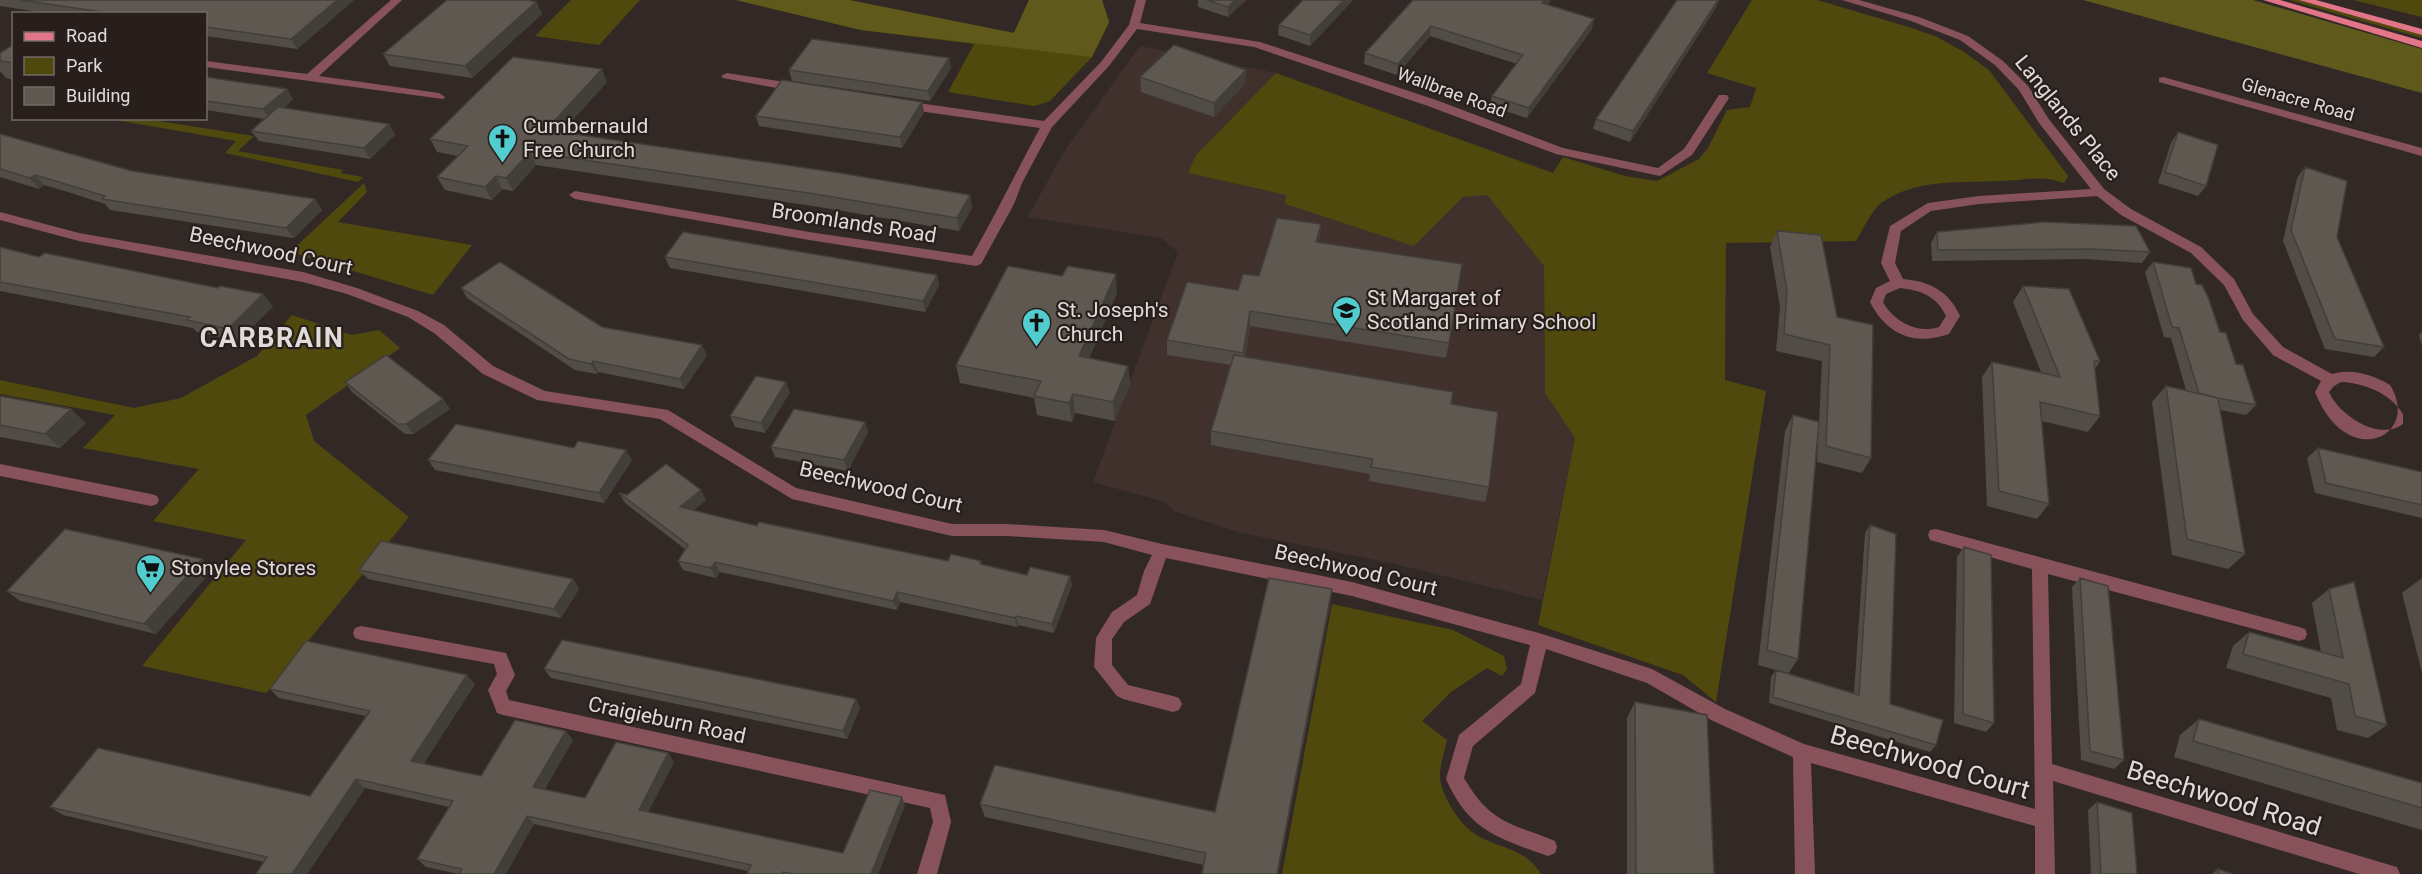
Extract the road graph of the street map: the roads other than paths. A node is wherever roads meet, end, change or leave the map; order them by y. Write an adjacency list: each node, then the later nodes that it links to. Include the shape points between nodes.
1 (397, 0): 11 (street)
2 (1141, 0): 6 (street, Broomlands Road)
3 (1847, 0): 19 (street, Langlands Place, via 1964,38 1999,63 2024,88 2043,120)
4 (2268, 0): 8 (main road)
5 (2304, 0): 7 (main road)
6 (1134, 25): 15 (street, Wallbrae Road, via 1256,44 1560,151 1660,172 1688,152); 17 (street, Broomlands Road, via 1105,64)
7 (2422, 32)
8 (2422, 45)
9 (207, 64): 11 (street)
10 (727, 76): 13 (street)
11 (310, 78): 14 (street)
12 (2163, 80): 18 (street, Glenacre Road)
13 (808, 89)
14 (439, 97)
15 (1723, 98)
16 (890, 102): 17 (street)
17 (1047, 125): 20 (street, Broomlands Road, via 975,261)
18 (2422, 152)
19 (2100, 192): 22 (street, via 1928,207 1895,229 1888,263); 23 (street, Langlands Place, via 2126,212 2196,250 2229,282 2248,317 2278,351)
20 (575, 195)
21 (0, 216): 27 (street, Beechwood Court, via 79,237 303,277 352,291 413,314 439,329 488,370 542,396 663,414 792,493 952,530 1104,536)
22 (1898, 283): 22 (street, via 1880,290 1876,297 1876,305 1888,321 1924,335 1946,330 1953,316 1944,299 1922,287)
23 (2331, 380): 23 (street, via 2324,385 2325,401 2332,411 2357,428 2386,435 2408,430 2411,414 2382,387 2354,377)
24 (0, 470): 25 (street)
25 (151, 500)
26 (1936, 535): 28 (street)
27 (1162, 551): 31 (street, Beechwood Court, via 1353,589); 32 (street, via 1144,599 1118,617 1104,638 1103,667 1124,691)
28 (2040, 565): 30 (street); 34 (street)
29 (361, 633): 37 (street, Craigieburn Road, via 500,658 506,675 497,690 503,707 938,801 942,822)
30 (2299, 634)
31 (1539, 640): 33 (street, Beechwood Court, via 1652,676 1719,715); 36 (street, via 1529,688 1466,741 1455,779 1471,807 1500,830)
32 (1173, 704)
33 (1802, 752): 35 (street, Beechwood Court); 38 (street, Beechwood Court)
34 (2044, 770): 35 (street); 40 (street, Beechwood Road)
35 (2044, 820): 39 (street)
36 (1548, 847)
37 (927, 874)
38 (1805, 874)
39 (2045, 874)
40 (2390, 874)

